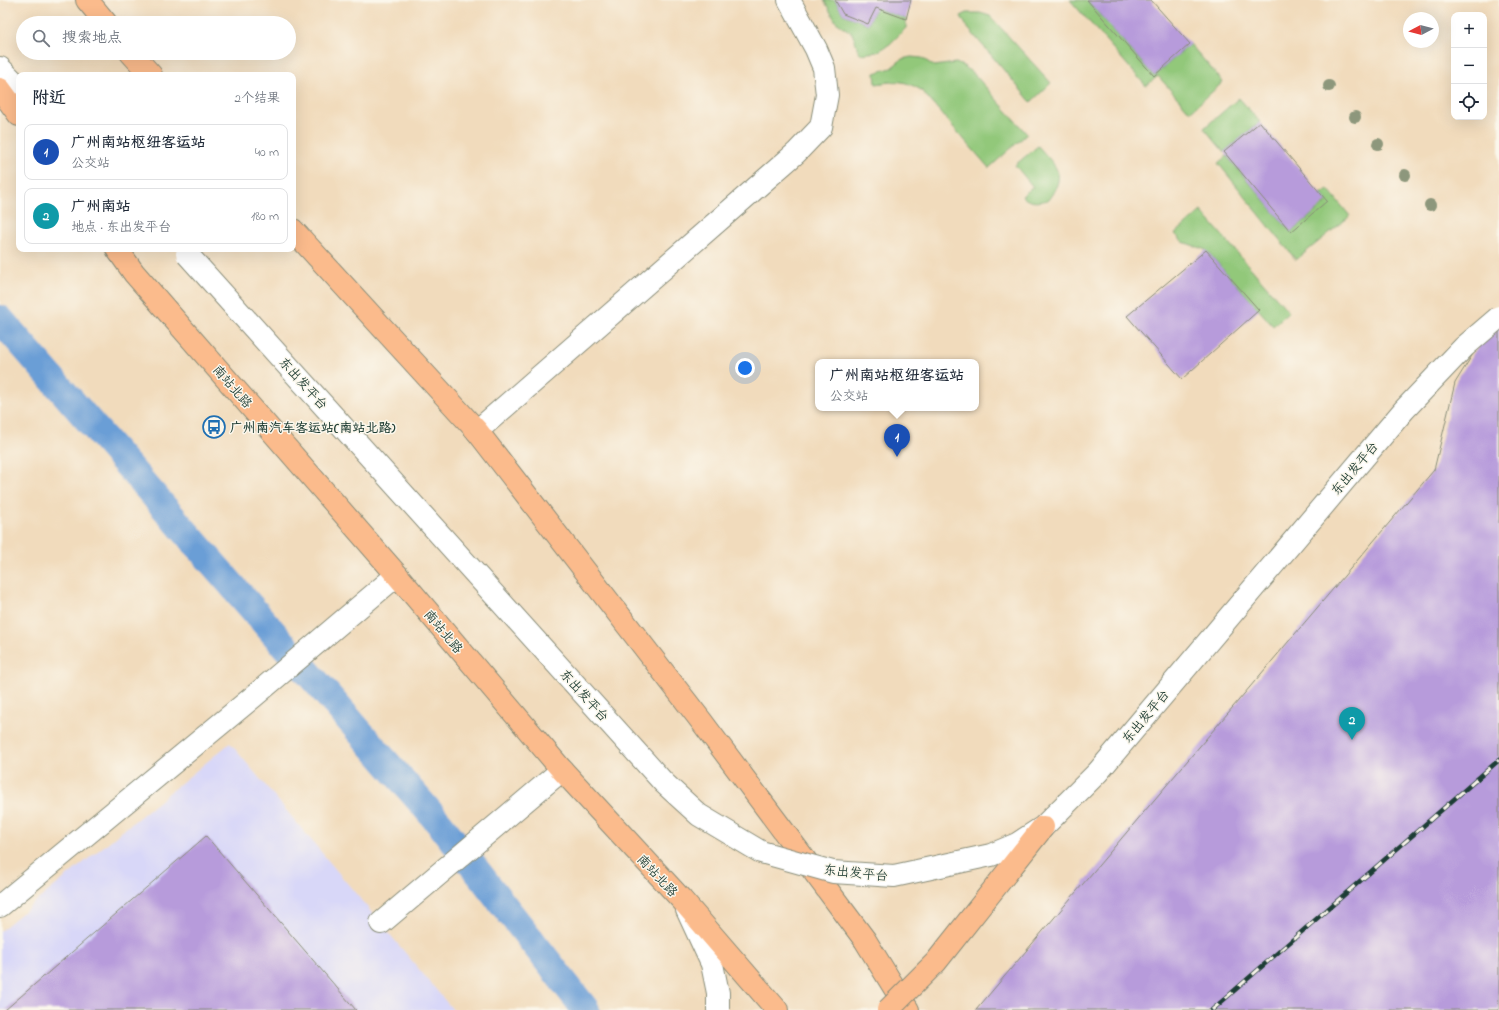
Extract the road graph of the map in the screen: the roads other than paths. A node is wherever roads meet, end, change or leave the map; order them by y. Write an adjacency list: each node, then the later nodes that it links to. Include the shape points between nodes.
1 (87, 0): 3 (main road)
2 (789, 0): 14 (street, via 824,68 827,95 821,127 796,153)
3 (100, 16)
4 (137, 60): 6 (main road)
5 (0, 68): 7 (street)
6 (148, 72)
7 (16, 84)
8 (0, 88): 9 (main road)
9 (16, 112)
10 (296, 233): 14 (main road)
11 (118, 252): 15 (main road, 南站北路)
12 (185, 252): 17 (street, 东出发平台, bridge, via 664,783 699,815 761,852 832,872 894,876 991,856 1017,844)
13 (1499, 317): 17 (street, 东出发平台, bridge, via 1464,347 1404,410 1098,772)
14 (477, 432): 24 (main road, via 702,722 866,940)
15 (397, 575): 16 (main road, 南站北路); 19 (street)
16 (562, 770): 18 (main road, 南站北路); 20 (street)
17 (1043, 827): 23 (main road, bridge, via 936,962)
18 (682, 900): 21 (street, via 712,964 718,993); 22 (main road, 南站北路)
19 (0, 906)
20 (381, 923)
21 (718, 1010)
22 (777, 1010)
23 (888, 1010)
24 (908, 1010)

